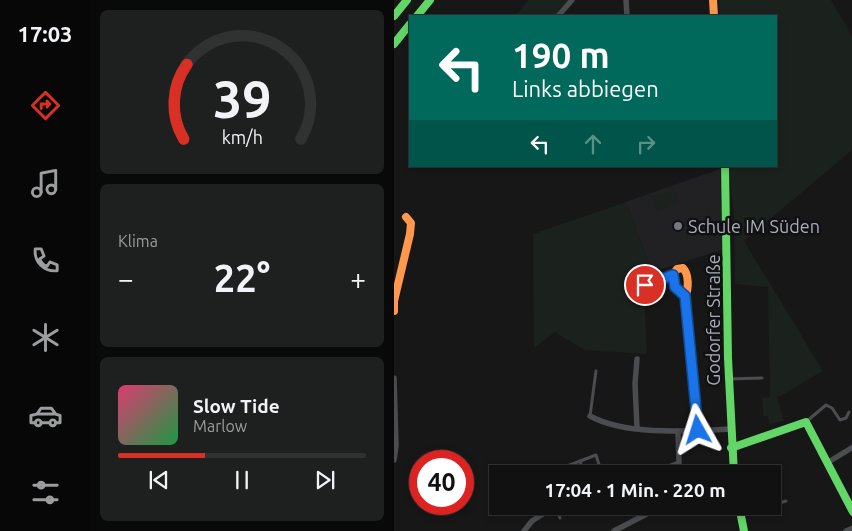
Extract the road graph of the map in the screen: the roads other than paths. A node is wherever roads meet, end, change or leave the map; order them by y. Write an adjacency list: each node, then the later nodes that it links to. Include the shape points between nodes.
1 (407, 0): 10 (main road)
2 (430, 0): 6 (main road)
3 (572, 0): 7 (street)
4 (626, 0): 8 (street)
5 (713, 0): 9 (main road)
6 (418, 15)
7 (559, 15)
8 (627, 15)
9 (714, 15)
10 (394, 16)
11 (409, 25): 12 (main road)
12 (394, 44)
13 (725, 167): 23 (main road, Godorfer Straße)
14 (406, 217): 18 (main road, via 410,234)
15 (673, 275): 16 (lane); 17 (main road, via 675,287); 17 (main road, via 677,269 686,271 688,290)
16 (645, 285)
17 (685, 296): 29 (main road)
18 (394, 311)
19 (637, 359): 27 (street)
20 (596, 371): 25 (lane)
21 (394, 378): 33 (street)
22 (762, 378): 23 (lane)
23 (728, 379): 28 (main road, Godorfer Straße)
24 (848, 412): 26 (lane, via 846,418 840,420 826,405)
25 (590, 416): 27 (street, via 602,422)
26 (806, 422): 32 (main road); 35 (main road)
27 (637, 428): 30 (street)
28 (730, 429): 29 (street); 32 (main road, Godorfer Straße)
29 (698, 430): 30 (street)
30 (678, 431): 39 (street, via 679,463)
31 (852, 446): 35 (street)
32 (731, 448): 40 (main road, Godorfer Straße)
33 (394, 458)
34 (580, 462): 36 (lane); 37 (lane); 38 (lane, via 596,455)
35 (827, 463): 43 (main road)
36 (571, 465)
37 (581, 465)
38 (599, 465)
39 (674, 465)
40 (733, 465)
41 (786, 501): 42 (lane)
42 (781, 503)
43 (852, 512)
44 (539, 515): 50 (street)
45 (559, 515): 48 (lane)
46 (645, 515): 51 (street)
47 (741, 515): 52 (main road)
48 (560, 518)
49 (852, 528): 53 (street)
50 (527, 530)
51 (614, 531)
52 (744, 531)
53 (846, 531)

